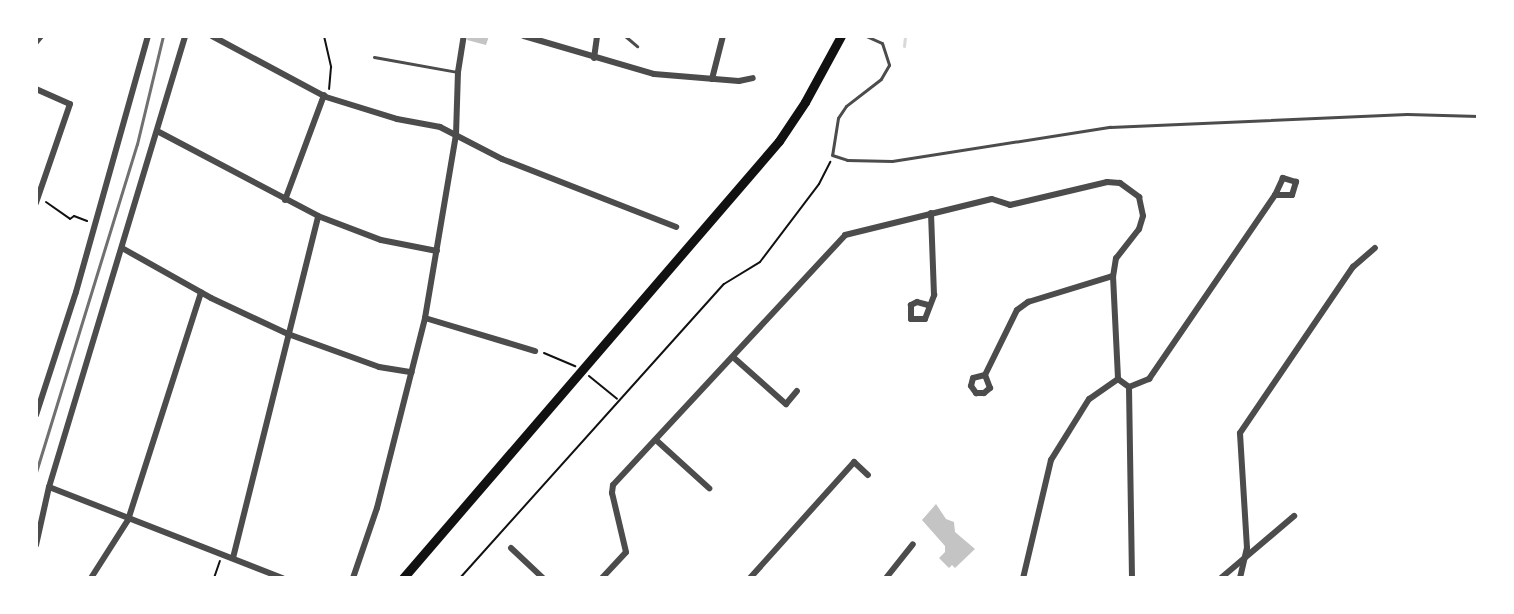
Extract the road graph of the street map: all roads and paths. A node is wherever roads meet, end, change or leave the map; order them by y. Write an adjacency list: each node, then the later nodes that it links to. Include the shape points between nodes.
1 (41, 36): 14 (street)
2 (148, 36): 32 (street)
3 (185, 36): 24 (street)
4 (212, 36): 22 (street)
5 (324, 36): 22 (path, via 331,68)
6 (464, 36): 18 (street)
7 (524, 36): 17 (street)
8 (597, 36): 17 (street)
9 (625, 36): 15 (lane)
10 (723, 36): 20 (street)
11 (866, 36): 12 (lane)
12 (876, 38): 26 (lane, via 885,48 889,65 881,79 841,111)
13 (840, 39): 69 (main road, via 806,102 778,141)
14 (36, 42)
15 (637, 46)
16 (374, 57): 18 (lane)
17 (594, 58): 20 (street, via 654,74)
18 (458, 72): 25 (street)
19 (753, 78): 20 (street)
20 (712, 79)
21 (36, 88): 28 (street, via 70,104)
22 (325, 96): 25 (street, via 397,119 440,127); 29 (street)
23 (1478, 116): 26 (lane, via 1407,114 1110,127 892,161 866,162)
24 (159, 132): 29 (street); 34 (street)
25 (456, 135): 33 (street, via 502,159); 36 (street)
26 (832, 155): 51 (path, via 819,184 760,262 724,284)
27 (1275, 195): 49 (street, via 1149,379)
28 (37, 200): 32 (path, via 70,219 74,216)
29 (285, 200): 31 (street)
30 (931, 213): 37 (street, via 992,199 1010,205 1120,183 1139,197 1143,216 1139,229 1116,258); 39 (street, via 934,295); 43 (street, via 845,236)
31 (318, 216): 36 (street, via 381,240); 41 (street)
32 (96, 224): 52 (street)
33 (676, 227)
34 (122, 248): 38 (street); 55 (street)
35 (1375, 249): 64 (street, via 1353,267 1240,433 1247,548)
36 (437, 251): 40 (street)
37 (1113, 276): 46 (street, via 1028,302 1017,310); 47 (street)
38 (201, 292): 41 (street); 58 (street)
39 (928, 305)
40 (424, 318): 42 (street); 45 (street)
41 (288, 334): 45 (street, via 379,367); 63 (street)
42 (535, 351): 44 (path)
43 (733, 357): 50 (street, via 786,404); 53 (street)
44 (572, 364)
45 (412, 372): 68 (street, via 377,508)
46 (985, 375)
47 (1118, 379): 49 (street); 75 (street, via 1089,399 1051,460)
48 (598, 383): 51 (path)
49 (1129, 387): 76 (street)
50 (797, 391)
51 (618, 399): 70 (path)
52 (36, 416)
53 (656, 440): 56 (street); 72 (street, via 613,485 626,552)
54 (868, 475): 73 (street, via 854,462)
55 (49, 487): 58 (street); 60 (street)
56 (709, 488)
57 (1294, 516): 64 (street)
58 (128, 520): 62 (street); 65 (street)
59 (913, 544): 74 (street)
60 (36, 545)
61 (511, 548): 71 (street)
62 (222, 554): 63 (street); 66 (path)
63 (233, 558): 67 (street)
64 (1244, 560): 77 (street); 78 (street)
65 (91, 578)
66 (214, 578)
67 (283, 578)
68 (353, 578)
69 (403, 578)
70 (460, 578)
71 (543, 578)
72 (602, 578)
73 (750, 578)
74 (886, 578)
75 (1023, 578)
76 (1132, 578)
77 (1221, 578)
78 (1240, 578)

